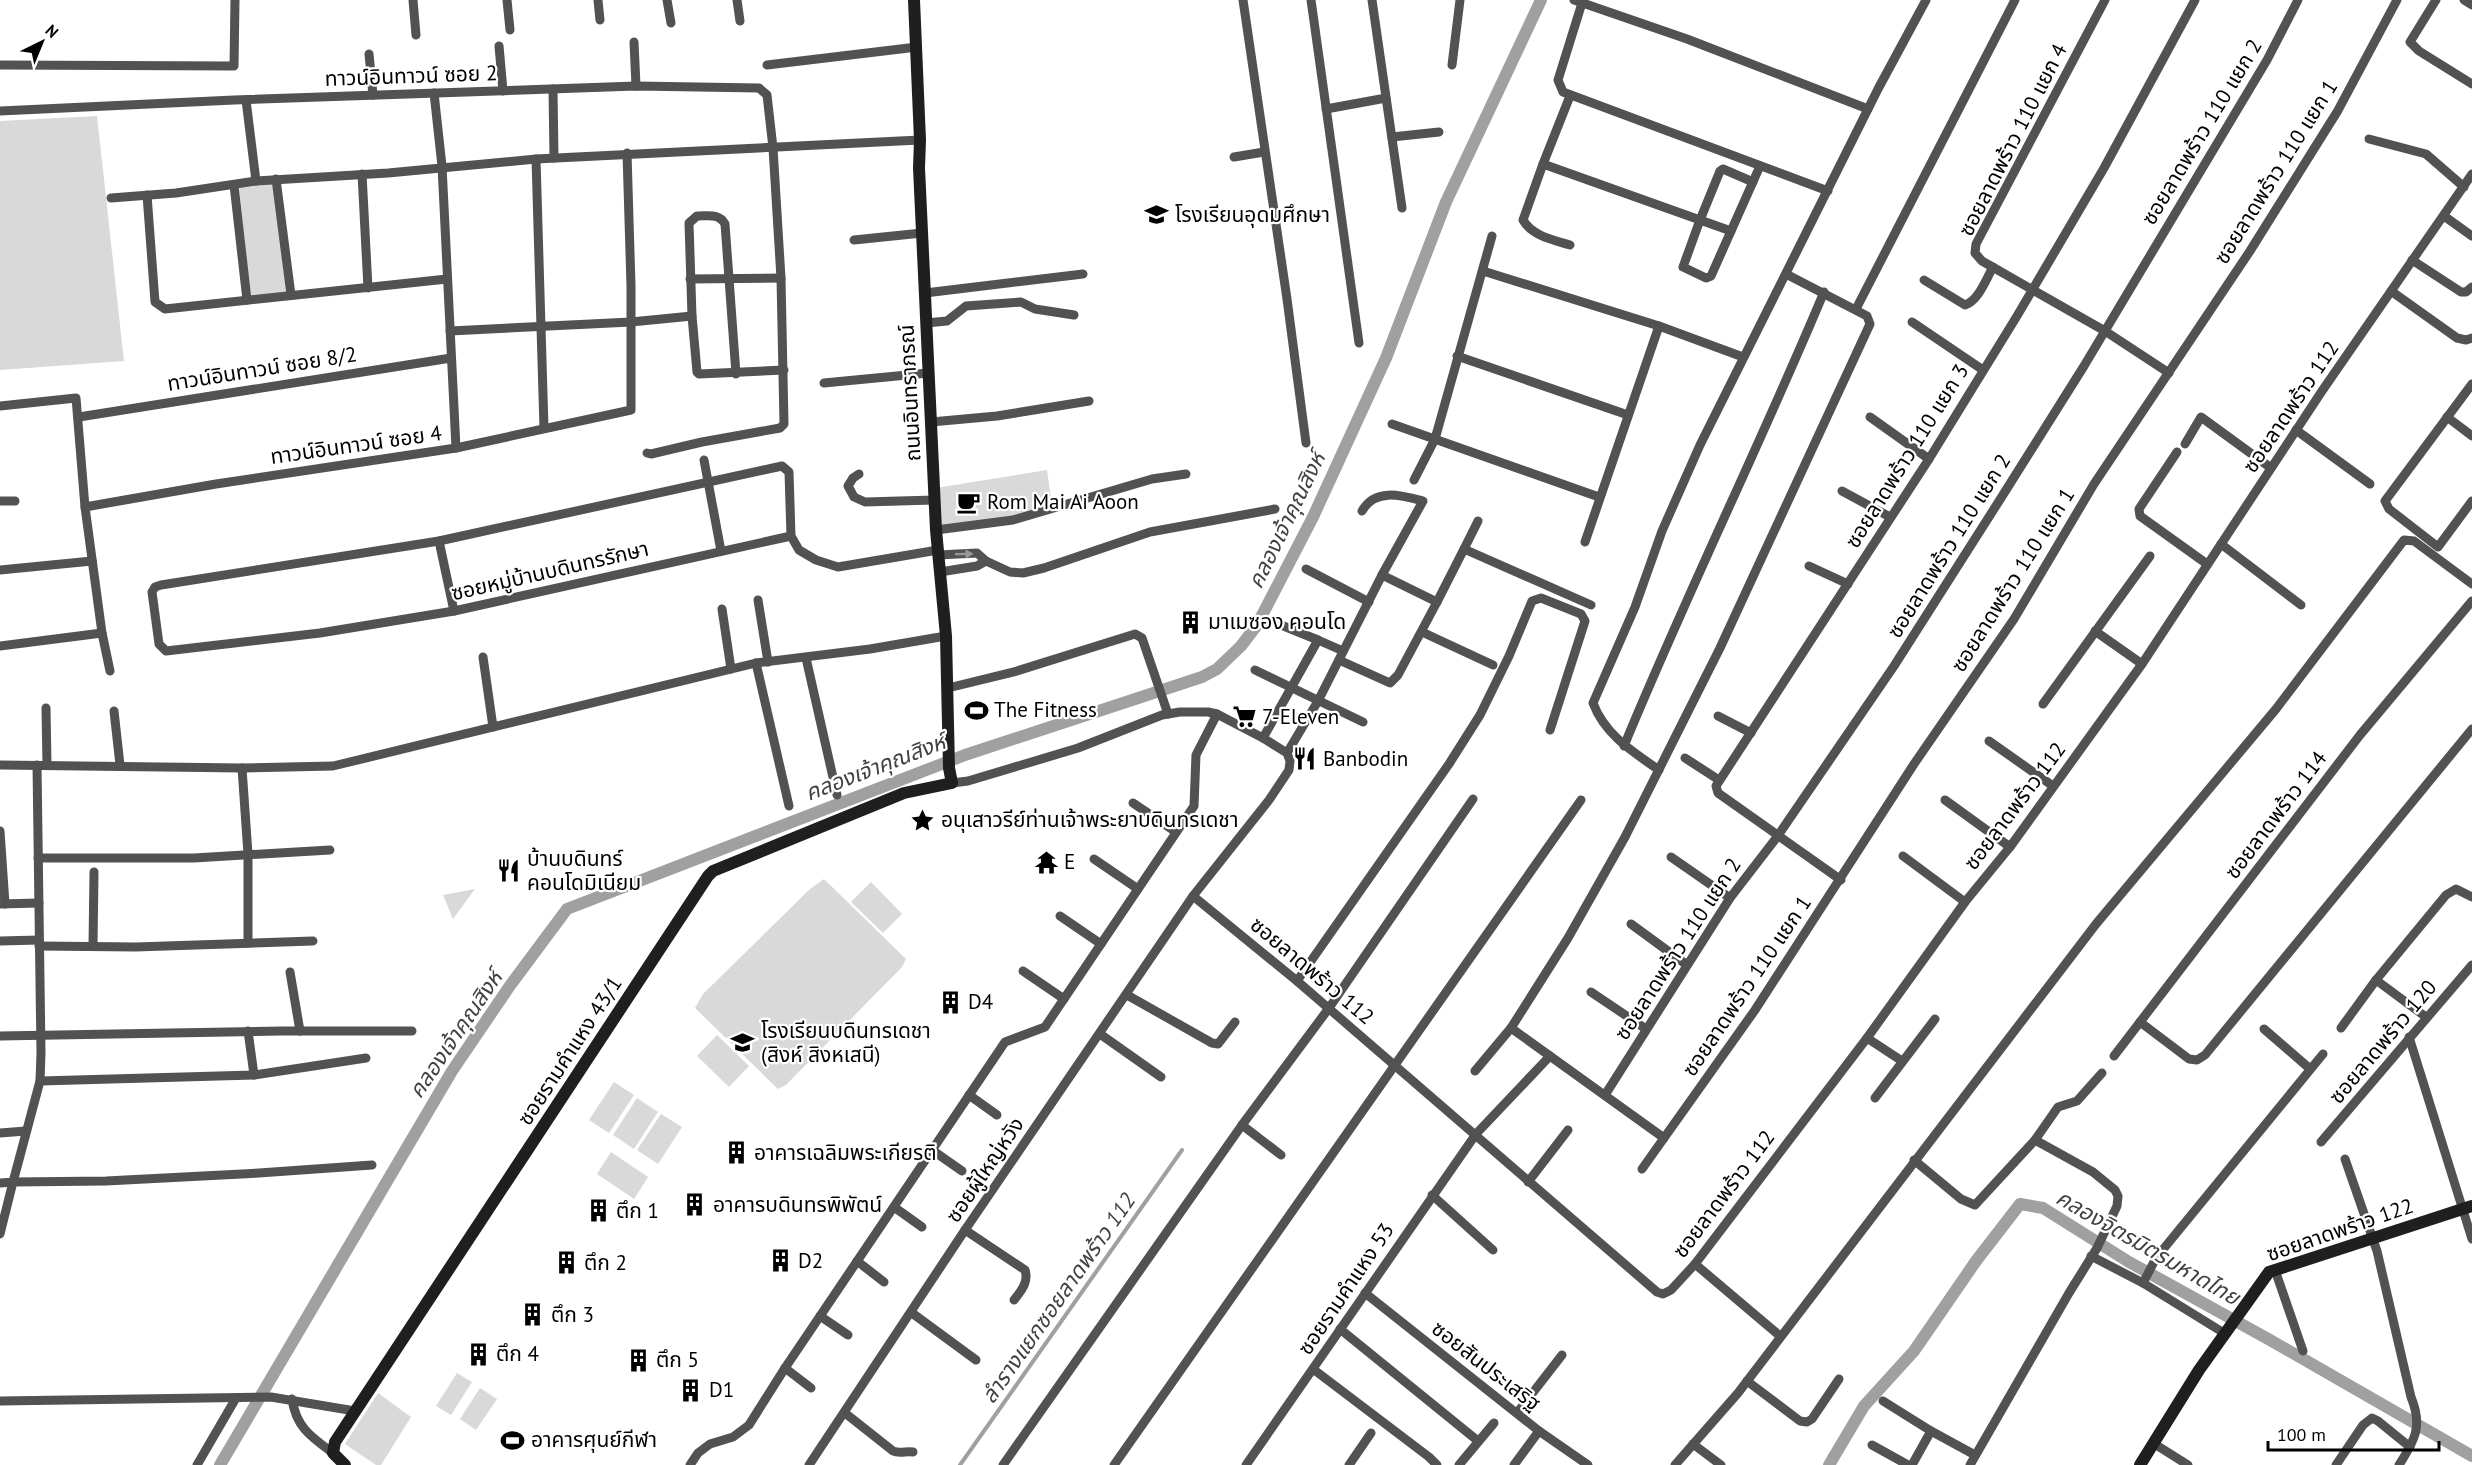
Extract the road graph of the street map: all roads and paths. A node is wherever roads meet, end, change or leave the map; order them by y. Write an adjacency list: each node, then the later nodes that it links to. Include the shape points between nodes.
1 (235, 0): 31 (street, via 234,66)
2 (413, 0): 26 (street)
3 (507, 0): 25 (street)
4 (598, 0): 22 (street)
5 (667, 0): 24 (street)
6 (737, 0): 23 (street)
7 (914, 0): 29 (street, ถนนอินทราภรณ์)
8 (1243, 0): 51 (street)
9 (1311, 0): 43 (street)
10 (1372, 0): 41 (street)
11 (1460, 0): 32 (street)
12 (1926, 0): 44 (street)
13 (2015, 0): 96 (street)
14 (2105, 0): 79 (street, ซอยลาดพร้าว 110 แยก 4, via 1976,244 1975,253)
15 (2195, 0): 90 (street, ซอยลาดพร้าว 110 แยก 3, via 2104,168)
16 (2298, 0): 105 (street, ซอยลาดพร้าว 110 แยก 2)
17 (2397, 0): 114 (street, ซอยลาดพร้าว 110 แยก 1, via 2337,112)
18 (2436, 0): 34 (street, via 2410,42)
19 (2464, 0): 21 (street)
20 (1578, 2): 40 (street, via 1558,80 1560,88); 44 (street, via 1687,39)
21 (2472, 5)
22 (600, 20)
23 (740, 21)
24 (671, 24)
25 (510, 30)
26 (416, 35)
27 (634, 42): 35 (street)
28 (499, 46): 37 (street)
29 (917, 47): 33 (street); 49 (street, ถนนอินทราภรณ์)
30 (369, 54): 39 (street)
31 (0, 65)
32 (1452, 65)
33 (767, 66)
34 (2472, 84)
35 (636, 86): 36 (street, ทาวน์อินทาวน์ ซอย 2); 50 (street, ทาวน์อินทาวน์ ซอย 2, via 759,88 767,94)
36 (553, 89): 37 (street, ทาวน์อินทาวน์ ซอย 2); 54 (street)
37 (503, 91): 38 (street, ทาวน์อินทาวน์ ซอย 2)
38 (434, 93): 39 (street, ทาวน์อินทาวน์ ซอย 2); 57 (street)
39 (373, 95): 42 (street, ทาวน์อินทาวน์ ซอย 2)
40 (1570, 96): 56 (street); 58 (street)
41 (1386, 98): 43 (street); 47 (street)
42 (246, 100): 45 (street, ทาวน์อินทาวน์ ซอย 2); 62 (street)
43 (1326, 109): 107 (street)
44 (1868, 109): 66 (street)
45 (0, 111)
46 (1439, 132): 47 (street)
47 (1392, 137): 69 (street)
48 (2369, 139): 65 (street, via 2426,153)
49 (920, 140): 50 (street); 73 (street, ถนนอินทราภรณ์)
50 (773, 148): 52 (street); 84 (street, ทาวน์อินทาวน์ ซอย 2)
51 (1264, 152): 53 (street); 130 (street)
52 (627, 153): 54 (street); 99 (street)
53 (1234, 157)
54 (554, 158): 55 (street)
55 (536, 159): 57 (street); 103 (street)
56 (1543, 164): 71 (street); 77 (street, via 1523,220 1527,228)
57 (442, 166): 59 (street); 85 (street)
58 (1760, 166): 63 (street); 66 (street)
59 (362, 174): 61 (street); 89 (street)
60 (2472, 174): 65 (street, ซอยลาดพร้าว 112)
61 (276, 180): 62 (street); 94 (street)
62 (256, 181): 64 (street)
63 (1753, 182): 71 (street, via 1720,169); 72 (street)
64 (234, 185): 67 (street); 95 (street)
65 (2464, 187): 70 (street, ซอยลาดพร้าว 112)
66 (1828, 191): 82 (street)
67 (147, 195): 68 (street); 95 (street, via 155,302 165,309)
68 (111, 198)
69 (1402, 208)
70 (2444, 216): 75 (street); 78 (street, ซอยลาดพร้าว 112)
71 (1700, 220): 72 (street); 72 (street, via 1683,267 1706,278 1711,276)
72 (1731, 231)
73 (922, 233): 76 (street); 93 (street, ถนนอินทราภรณ์)
74 (1492, 236): 80 (street)
75 (2472, 236)
76 (854, 240)
77 (1570, 245)
78 (2412, 260): 88 (street, via 2461,292); 91 (street, ซอยลาดพร้าว 112)
79 (1993, 267): 87 (street, via 1976,297 1965,305); 90 (street, ซอยลาดพร้าว 110 แยก 4)
80 (1483, 271): 102 (street); 108 (street)
81 (1083, 274): 93 (street)
82 (1786, 274): 92 (street); 109 (street)
83 (729, 278): 84 (street); 86 (street); 86 (street, via 725,224 716,215 697,216 689,223); 115 (street)
84 (781, 278): 111 (street, ทาวน์อินทาวน์ ซอย 2)
85 (447, 279): 89 (street); 104 (street)
86 (690, 279): 98 (street)
87 (1924, 280)
88 (2472, 287)
89 (368, 288): 94 (street)
90 (2033, 288): 105 (street, ซอยลาดพร้าว 110 แยก 4); 112 (street, ซอยลาดพร้าว 110 แยก 3)
91 (2391, 291): 106 (street, via 2457,339); 127 (street, ซอยลาดพร้าว 112)
92 (1824, 292): 96 (street); 215 (street)
93 (925, 293): 101 (street, ถนนอินทราภรณ์)
94 (291, 295): 95 (street)
95 (247, 300)
96 (1856, 309): 222 (street, via 1867,316 1870,324)
97 (1074, 315): 101 (street, via 1035,309 1021,302 966,306 946,321)
98 (692, 316): 99 (street); 115 (street, via 697,372)
99 (631, 322): 103 (street); 126 (street, ทาวน์อินทาวน์ ซอย 4, via 631,410)
100 (1912, 322): 112 (street)
101 (926, 323): 113 (street, ถนนอินทราภรณ์)
102 (1659, 326): 109 (street); 120 (street)
103 (540, 327): 104 (street); 126 (street)
104 (450, 331): 110 (street)
105 (2105, 331): 114 (street, ซอยลาดพร้าว 110 แยก 4); 234 (street, ซอยลาดพร้าว 110 แยก 2, via 1894,666)
106 (2472, 338)
107 (1359, 343)
108 (1457, 356): 120 (street); 129 (street)
109 (1743, 357): 215 (street, via 1662,531 1635,607 1593,703 1604,725)
110 (451, 358): 121 (street, ทาวน์อินทาวน์ ซอย 8/2); 132 (street)
111 (784, 370): 115 (street); 134 (street, ทาวน์อินทาวน์ ซอย 2, via 786,419 780,428)
112 (1983, 370): 135 (street, ซอยลาดพร้าว 110 แยก 3)
113 (928, 373): 116 (street); 124 (street, ถนนอินทราภรณ์)
114 (2169, 373): 243 (street, ซอยลาดพร้าว 110 แยก 1, via 2094,484 2014,619 1914,764)
115 (736, 374)
116 (824, 382)
117 (2472, 384): 123 (street)
118 (1089, 401): 124 (street)
119 (0, 406): 121 (street, via 76,398)
120 (1628, 415): 144 (street)
121 (78, 417): 149 (street)
122 (1870, 417): 135 (street)
123 (2447, 417): 128 (street); 160 (street, via 2385,501 2388,509)
124 (931, 422): 145 (street, ถนนอินทราภรณ์)
125 (1392, 424): 129 (street)
126 (544, 428): 132 (street, ทาวน์อินทาวน์ ซอย 4)
127 (2296, 430): 137 (street, ซอยลาดพร้าว 112); 142 (street)
128 (2472, 436)
129 (1435, 440): 140 (street); 144 (street)
130 (1306, 443)
131 (2185, 444): 137 (street, via 2201,417)
132 (456, 448): 149 (street, ทาวน์อินทาวน์ ซอย 4)
133 (2177, 452): 166 (street, via 2139,509 2139,516)
134 (647, 453)
135 (1929, 459): 152 (street, ซอยลาดพร้าว 110 แยก 3)
136 (704, 460): 141 (street)
137 (2271, 468): 158 (street, ซอยลาดพร้าว 112)
138 (859, 474): 145 (street, via 848,486 854,497 865,502)
139 (1186, 474): 154 (street, via 1152,479 1013,520)
140 (1414, 480)
141 (708, 484): 155 (street, via 786,468); 156 (street); 161 (street)
142 (2370, 484)
143 (1842, 491): 152 (street)
144 (1599, 498): 157 (street)
145 (934, 500): 154 (street, ถนนอินทราภรณ์)
146 (0, 501): 147 (street)
147 (15, 501)
148 (2472, 501): 160 (street)
149 (85, 507): 164 (street)
150 (1275, 509): 165 (street, via 1150,532 1023,573 1010,572)
151 (1362, 511): 171 (street, via 1368,500 1377,496 1423,501)
152 (1890, 517): 172 (street, ซอยลาดพร้าว 110 แยก 3)
153 (1478, 520): 159 (street)
154 (936, 530): 162 (street, ถนนอินทราภรณ์)
155 (791, 536): 161 (street, ซอยหมู่บ้านบดินทรรักษา); 162 (street, via 799,550 838,567)
156 (439, 541): 181 (street); 181 (street, ซอยหมู่บ้านบดินทรรักษา, via 155,587 152,592 159,644 166,651 320,633)
157 (1585, 542)
158 (2221, 544): 166 (street, ซอยลาดพร้าว 112); 179 (street)
159 (1464, 549): 177 (street); 178 (street)
160 (2435, 550): 173 (street); 312 (street, via 2414,540 2404,540 2276,709 2096,924)
161 (721, 551): 181 (street, ซอยหมู่บ้านบดินทรรักษา)
162 (938, 552): 165 (street, one-way to 165, via 977,553); 170 (street, ถนนอินทราภรณ์)
163 (2150, 556): 184 (street)
164 (92, 561): 169 (street); 185 (street)
165 (986, 561): 170 (street)
166 (2207, 564): 194 (street, ซอยลาดพร้าว 112)
167 (1809, 566): 172 (street)
168 (1306, 569): 176 (street)
169 (0, 570)
170 (940, 572): 186 (street, ถนนอินทราภรณ์)
171 (1382, 575): 176 (street); 177 (street)
172 (1848, 584): 212 (street, ซอยลาดพร้าว 110 แยก 3)
173 (2472, 584)
174 (758, 600): 192 (street)
175 (2472, 601): 272 (street, ซอยลาดพร้าว 114, via 2360,735)
176 (1369, 602): 189 (street)
177 (1437, 602): 183 (street)
178 (1591, 605)
179 (2301, 605)
180 (722, 609): 196 (street)
181 (454, 611)
182 (1281, 625): 187 (street)
183 (1422, 632): 189 (street, via 1390,683); 195 (street)
184 (2095, 632): 194 (street); 202 (street)
185 (102, 633): 188 (street); 198 (street)
186 (946, 636): 191 (street); 200 (street, ถนนอินทราภรณ์)
187 (1318, 640): 189 (street); 199 (street)
188 (0, 646)
189 (1341, 656): 201 (street)
190 (483, 657): 209 (street)
191 (806, 658): 192 (street); 226 (street)
192 (768, 662): 193 (street)
193 (756, 663): 196 (street); 231 (street)
194 (2142, 664): 225 (street, ซอยลาดพร้าว 112)
195 (1493, 665)
196 (731, 669): 209 (street)
197 (1255, 670): 199 (street)
198 (110, 671)
199 (1292, 687): 201 (street); 213 (street)
200 (948, 688): 205 (street, via 1135,634 1142,638); 224 (street, ถนนอินทราภรณ์)
201 (1318, 701): 208 (street); 216 (street)
202 (2043, 704)
203 (46, 708): 219 (street)
204 (114, 711): 220 (street)
205 (1168, 714): 206 (street); 224 (street, via 1078,748)
206 (1217, 714): 213 (street); 233 (street, via 1196,755 1194,806)
207 (1718, 716): 212 (street)
208 (1363, 722)
209 (493, 727): 221 (street, via 333,766)
210 (2472, 729): 272 (street, via 2205,1055 2197,1060 2188,1059)
211 (1550, 730): 264 (street, via 1585,621 1581,614 1536,598 1480,715)
212 (1751, 733): 223 (street, ซอยลาดพร้าว 110 แยก 3)
213 (1263, 738): 216 (street)
214 (1989, 741): 225 (street)
215 (1624, 746): 222 (street)
216 (1287, 753): 245 (street, via 1289,770)
217 (1685, 758): 223 (street)
218 (0, 765): 219 (street)
219 (42, 765): 220 (street); 240 (street)
220 (120, 765): 221 (street)
221 (242, 768): 237 (street)
222 (1659, 770): 273 (street, via 1568,938)
223 (1719, 780): 234 (street, via 1718,793)
224 (952, 783): 354 (street, ซอยรามคำแหง 43/1, via 904,793 708,876)
225 (2053, 786): 235 (street, ซอยลาดพร้าว 112)
226 (837, 795)
227 (1473, 800): 268 (street)
228 (1581, 800): 290 (street)
229 (1945, 800): 235 (street)
230 (1133, 803): 233 (street)
231 (789, 806)
232 (0, 831): 250 (street)
233 (1176, 832): 244 (street)
234 (1777, 837): 243 (street); 247 (street, ซอยลาดพร้าว 110 แยก 2)
235 (2010, 847): 248 (street, ซอยลาดพร้าว 112)
236 (330, 850): 237 (street)
237 (248, 854): 240 (street); 256 (street)
238 (1671, 856): 247 (street)
239 (1903, 856): 248 (street)
240 (38, 858): 249 (street)
241 (1094, 859): 244 (street)
242 (94, 872): 258 (street)
243 (1842, 880): 306 (street, ซอยลาดพร้าว 110 แยก 1)
244 (1138, 889): 257 (street)
245 (1193, 896): 264 (street, ซอยลาดพร้าว 112); 266 (street, ซอยผู้ใหญ่หวัง)
246 (2472, 897): 263 (street, via 2456,889 2446,895)
247 (1730, 898): 259 (street, ซอยลาดพร้าว 110 แยก 2)
248 (1965, 902): 284 (street, ซอยลาดพร้าว 112)
249 (39, 903): 250 (street); 255 (street)
250 (2, 904)
251 (1060, 916): 257 (street)
252 (1631, 924): 259 (street)
253 (0, 941): 255 (street)
254 (313, 941): 256 (street)
255 (39, 943): 258 (street); 281 (street)
256 (248, 943): 258 (street)
257 (1101, 944): 267 (street)
258 (93, 946)
259 (1687, 965): 275 (street, ซอยลาดพร้าว 110 แยก 2)
260 (2472, 965): 269 (street, ซอยลาดพร้าว 120)
261 (1023, 971): 267 (street)
262 (290, 972): 278 (street)
263 (2376, 980): 269 (street); 274 (street)
264 (1297, 981): 268 (street, ซอยลาดพร้าว 112)
265 (1592, 992): 275 (street)
266 (1126, 995): 271 (street, via 1212,1043 1218,1044); 280 (street, ซอยผู้ใหญ่หวัง)
267 (1064, 999): 297 (street, via 1045,1027 1005,1042)
268 (1329, 1008): 290 (street, ซอยลาดพร้าว 112); 301 (street)
269 (2426, 1017): 283 (street, ซอยลาดพร้าว 120)
270 (1935, 1019): 289 (street)
271 (1235, 1022)
272 (2140, 1022): 287 (street, ซอยลาดพร้าว 114)
273 (1511, 1028): 286 (street); 292 (street)
274 (2341, 1028)
275 (1646, 1029): 298 (street, ซอยลาดพร้าว 110 แยก 2)
276 (2264, 1029): 291 (street)
277 (248, 1031): 278 (street); 281 (street); 294 (street)
278 (300, 1031): 279 (street)
279 (412, 1031)
280 (1100, 1034): 295 (street); 323 (street, ซอยผู้ใหญ่หวัง)
281 (40, 1035): 282 (street); 296 (street)
282 (0, 1036)
283 (2409, 1037): 308 (street, ซอยลาดพร้าว 120); 321 (street)
284 (1867, 1038): 289 (street); 330 (street, ซอยลาดพร้าว 112)
285 (2323, 1054): 291 (street)
286 (1550, 1056): 298 (street); 305 (street, ซอยรามคำแหง 53)
287 (2114, 1056)
288 (366, 1058): 294 (street)
289 (1902, 1061): 299 (street)
290 (1395, 1065): 305 (street, ซอยลาดพร้าว 112); 374 (street)
291 (2309, 1068): 332 (street, via 2156,1258)
292 (1475, 1071)
293 (2102, 1073): 307 (street, via 2077,1101 2058,1107)
294 (254, 1075): 296 (street)
295 (1161, 1077)
296 (40, 1081): 303 (street)
297 (969, 1095): 300 (street); 309 (street)
298 (1605, 1095): 306 (street)
299 (1875, 1098)
300 (997, 1115)
301 (1242, 1125): 310 (street); 373 (street)
302 (1568, 1130): 317 (street)
303 (26, 1131): 304 (street); 316 (street)
304 (0, 1134)
305 (1476, 1134): 317 (street, ซอยลาดพร้าว 112); 319 (street, ซอยรามคำแหง 53)
306 (1664, 1138): 314 (street, ซอยลาดพร้าว 110 แยก 1)
307 (2035, 1140): 312 (street, via 1975,1205); 328 (street, via 2093,1172 2115,1190 2117,1206)
308 (2321, 1142)
309 (932, 1150): 315 (street); 320 (street)
310 (1281, 1155)
311 (2345, 1159): 325 (street)
312 (1914, 1160): 341 (street)
313 (372, 1165): 316 (street, via 106,1181)
314 (1642, 1169)
315 (962, 1171)
316 (13, 1182): 318 (street); 324 (street)
317 (1528, 1182): 330 (street, ซอยลาดพร้าว 112, via 1657,1292 1671,1290)
318 (0, 1183)
319 (1432, 1195): 327 (street); 334 (street, ซอยรามคำแหง 53)
320 (894, 1207): 322 (street); 329 (street)
321 (2467, 1208): 325 (street, ซอยลาดพร้าว 122); 326 (street)
322 (922, 1227)
323 (965, 1230): 335 (street, via 1025,1270 1028,1276); 336 (street, ซอยผู้ใหญ่หวัง)
324 (0, 1234)
325 (2372, 1239): 331 (street, ซอยลาดพร้าว 122); 365 (street, via 2416,1410 2418,1429)
326 (2472, 1239)
327 (1493, 1250)
328 (2094, 1252): 332 (street); 368 (street)
329 (857, 1261): 333 (street); 337 (street)
330 (1695, 1264): 341 (street)
331 (2275, 1270): 338 (street, ซอยลาดพร้าว 122, via 2269,1272); 342 (street)
332 (2145, 1281): 338 (street)
333 (884, 1282)
334 (1365, 1293): 339 (street, ซอยรามคำแหง 53); 356 (street, ซอยสันประเสริฐ)
335 (1014, 1300)
336 (912, 1312): 344 (street); 355 (street, ซอยผู้ใหญ่หวัง)
337 (820, 1316): 340 (street); 345 (street)
338 (2228, 1328): 362 (street, ซอยลาดพร้าว 122)
339 (1340, 1329): 346 (street, ซอยรามคำแหง 53); 361 (street)
340 (848, 1335)
341 (1780, 1336): 348 (street)
342 (2303, 1351)
343 (1562, 1355): 356 (street)
344 (976, 1360)
345 (785, 1368): 349 (street); 371 (street, via 749,1425 733,1437 710,1444)
346 (1313, 1369): 375 (street, ซอยรามคำแหง 53); 377 (street)
347 (1839, 1379): 348 (street, via 1807,1422 1800,1422)
348 (1747, 1381): 363 (street)
349 (812, 1389)
350 (236, 1398): 351 (street); 352 (street); 369 (street)
351 (292, 1399): 354 (street); 367 (street, via 304,1432)
352 (0, 1401)
353 (1883, 1401): 359 (street)
354 (355, 1411): 367 (street, ซอยรามคำแหง 43/1, via 335,1442)
355 (845, 1413): 366 (street, via 893,1451); 372 (street, ซอยผู้ใหญ่หวัง)
356 (1517, 1413): 358 (street, ซอยสันประเสริฐ)
357 (1494, 1423): 361 (street)
358 (1539, 1431): 379 (street); 380 (street, ซอยสันประเสริฐ)
359 (1931, 1431): 368 (street); 383 (street)
360 (1371, 1433): 376 (street)
361 (1478, 1441): 378 (street)
362 (2153, 1443): 385 (street, ซอยลาดพร้าว 122); 386 (street)
363 (1693, 1444): 381 (street); 382 (street)
364 (1872, 1444): 383 (street)
365 (2410, 1447): 387 (street, via 2372,1418); 388 (street)
366 (913, 1452)
367 (333, 1453): 370 (street)
368 (1976, 1455): 384 (street)
369 (197, 1465)
370 (345, 1465)
371 (690, 1465)
372 (809, 1465)
373 (1003, 1465)
374 (1114, 1465)
375 (1246, 1465)
376 (1349, 1465)
377 (1437, 1465)
378 (1459, 1465)
379 (1515, 1465)
380 (1587, 1465)
381 (1675, 1465)
382 (1721, 1465)
383 (1910, 1465)
384 (1970, 1465)
385 (2140, 1465)
386 (2188, 1465)
387 (2336, 1465)
388 (2399, 1465)

